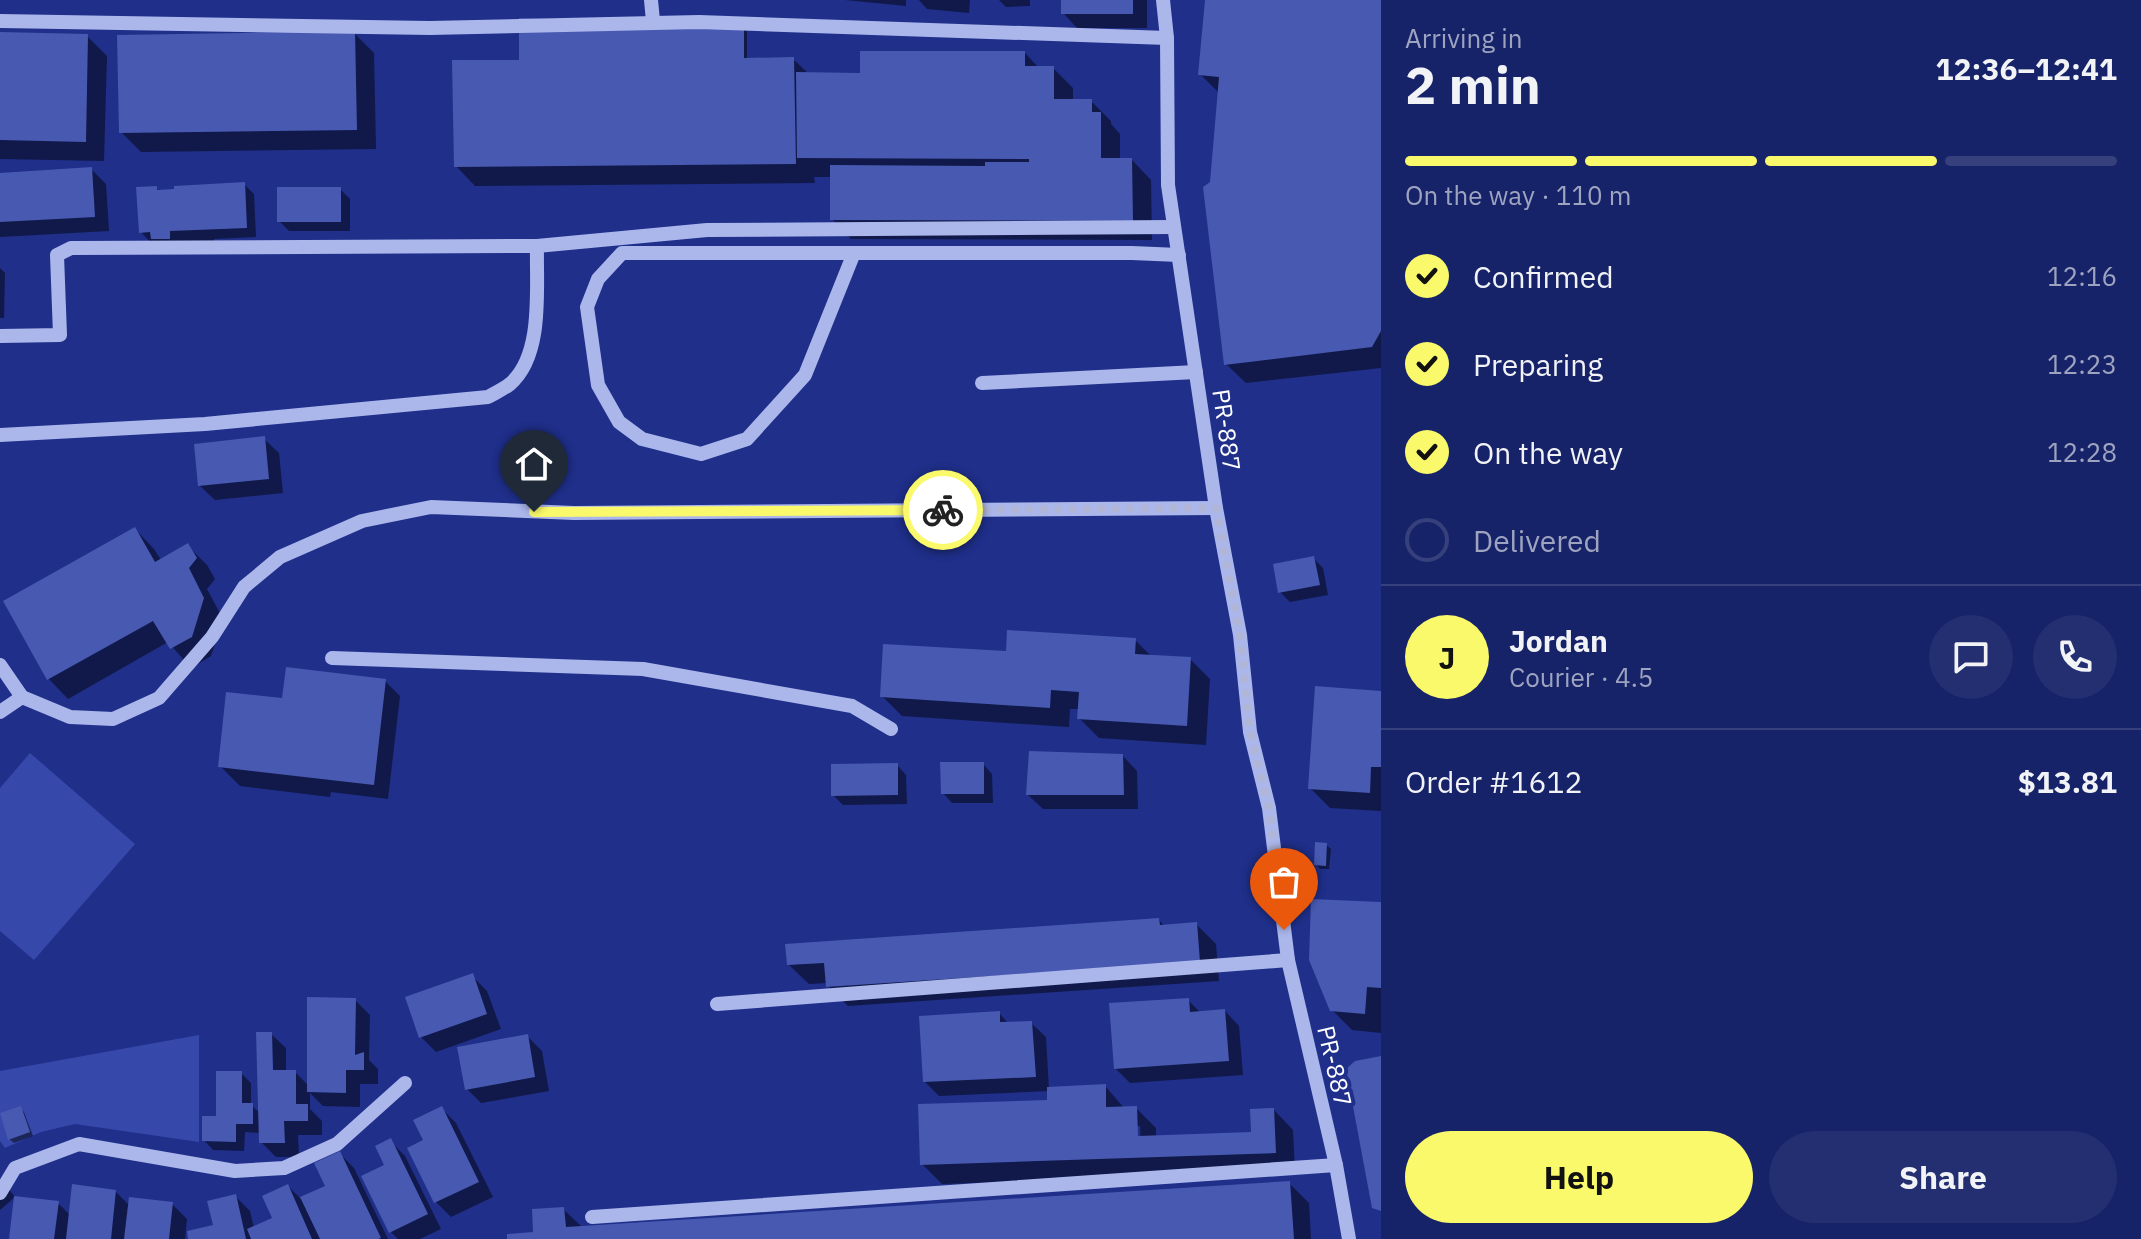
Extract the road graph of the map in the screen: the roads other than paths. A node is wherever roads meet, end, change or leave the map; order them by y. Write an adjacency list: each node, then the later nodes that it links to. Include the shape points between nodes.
1 (651, 0): 4 (street)
2 (1163, 0): 5 (street, PR-887)
3 (0, 21): 4 (street, via 430,28)
4 (653, 21): 5 (street)
5 (1167, 38): 6 (street, PR-887, via 1168,185)
6 (1174, 227): 7 (street, via 707,230); 9 (street, PR-887)
7 (537, 246): 10 (street, via 71,248 57,255 60,335); 13 (street, via 533,349 510,385 488,397 205,424)
8 (854, 253): 8 (street, via 622,253 598,279 587,307 598,385 619,422 642,439 701,454 747,439 805,375); 9 (street)
9 (1179, 255): 11 (street, PR-887)
10 (0, 336)
11 (1196, 372): 12 (street); 14 (street, PR-887)
12 (982, 383)
13 (0, 435)
14 (1216, 508): 17 (street, via 534,512 431,507 362,521 280,557 244,587 212,637 159,698 113,719 70,717); 20 (street, PR-887, via 1240,635 1250,732 1269,808)
15 (332, 658): 19 (street, via 643,669 852,706)
16 (0, 665): 17 (street)
17 (22, 697): 18 (street)
18 (0, 712)
19 (891, 729)
20 (1288, 960): 21 (street); 23 (street, PR-887)
21 (717, 1004)
22 (405, 1083): 24 (street, via 337,1144 284,1168 235,1171 79,1144 15,1168)
23 (1336, 1165): 25 (street); 26 (street, PR-887)
24 (0, 1193)
25 (592, 1217)
26 (1349, 1239)

